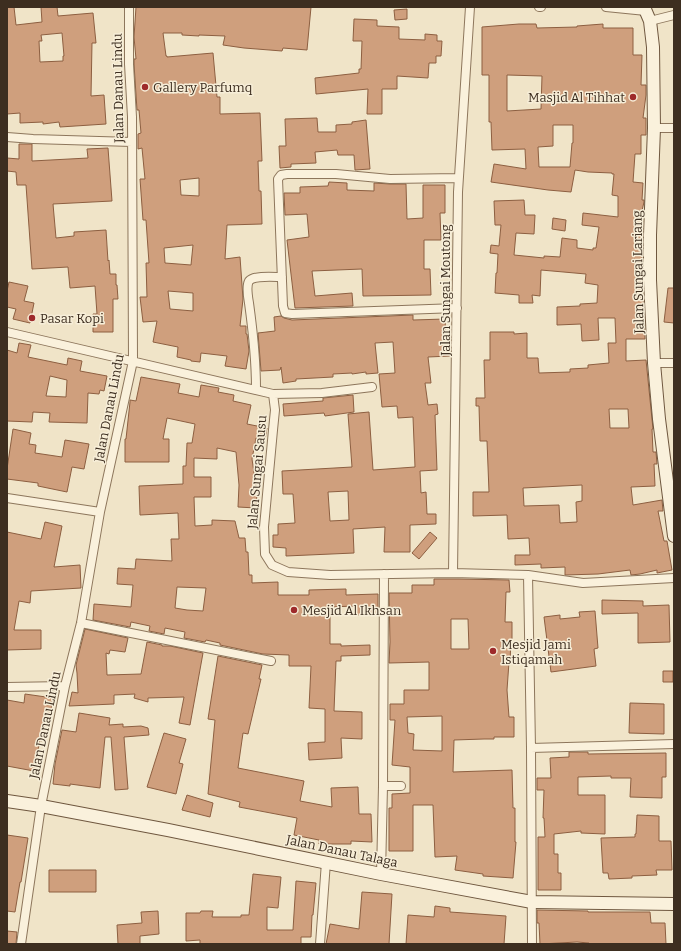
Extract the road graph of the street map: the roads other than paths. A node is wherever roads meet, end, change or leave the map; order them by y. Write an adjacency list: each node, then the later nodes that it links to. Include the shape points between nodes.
1 (129, 7): 9 (street, Jalan Danau Lindu)
2 (470, 7): 10 (street, Jalan Sungai Moutong)
3 (606, 7): 4 (street)
4 (647, 13): 5 (street); 6 (street, Jalan Sungai Lariang, via 653,47)
5 (674, 15)
6 (654, 128): 7 (street); 15 (street, Jalan Sungai Lariang, via 650,235)
7 (674, 128)
8 (7, 137): 9 (street)
9 (132, 142): 14 (street, Jalan Danau Lindu)
10 (458, 178): 11 (street, via 390,179 336,174 281,175 278,180); 12 (street, Jalan Sungai Moutong)
11 (282, 277): 12 (street, via 284,309 288,314); 18 (street, via 253,278 248,286)
12 (457, 308): 23 (street, Jalan Sungai Moutong)
13 (7, 332): 14 (street)
14 (133, 361): 18 (street); 21 (street, Jalan Danau Lindu)
15 (654, 363): 16 (street); 22 (street, Jalan Sungai Lariang)
16 (674, 363)
17 (372, 387): 19 (street, via 322,393)
18 (256, 389): 19 (street)
19 (274, 394): 24 (street, Jalan Sungai Sausu, via 274,430 264,527 266,554 272,565 288,572 330,575)
20 (7, 498): 21 (street)
21 (100, 512): 27 (street, Jalan Danau Lindu)
22 (674, 536)
23 (453, 573): 24 (street, Jalan Sungai Sausu); 25 (street, Jalan Sungai Sausu)
24 (384, 574): 33 (street)
25 (528, 575): 26 (street, Jalan Sungai Sausu, via 583,582); 32 (street)
26 (674, 578)
27 (81, 623): 28 (street); 29 (street, Jalan Danau Lindu)
28 (270, 661)
29 (65, 686): 30 (street); 36 (street, Jalan Danau Lindu)
30 (7, 688)
31 (674, 744): 32 (street)
32 (531, 748): 39 (street)
33 (383, 786): 34 (street); 38 (street)
34 (401, 786)
35 (7, 801): 36 (street, Jalan Danau Talaga)
36 (41, 806): 37 (street, Jalan Danau Talaga); 41 (street, Jalan Danau Lindu)
37 (326, 862): 38 (street, Jalan Danau Talaga); 42 (street)
38 (381, 874): 39 (street, Jalan Danau Talaga)
39 (532, 902): 40 (street, Jalan Danau Talaga); 43 (street)
40 (674, 904)
41 (20, 944)
42 (320, 944)
43 (532, 944)

